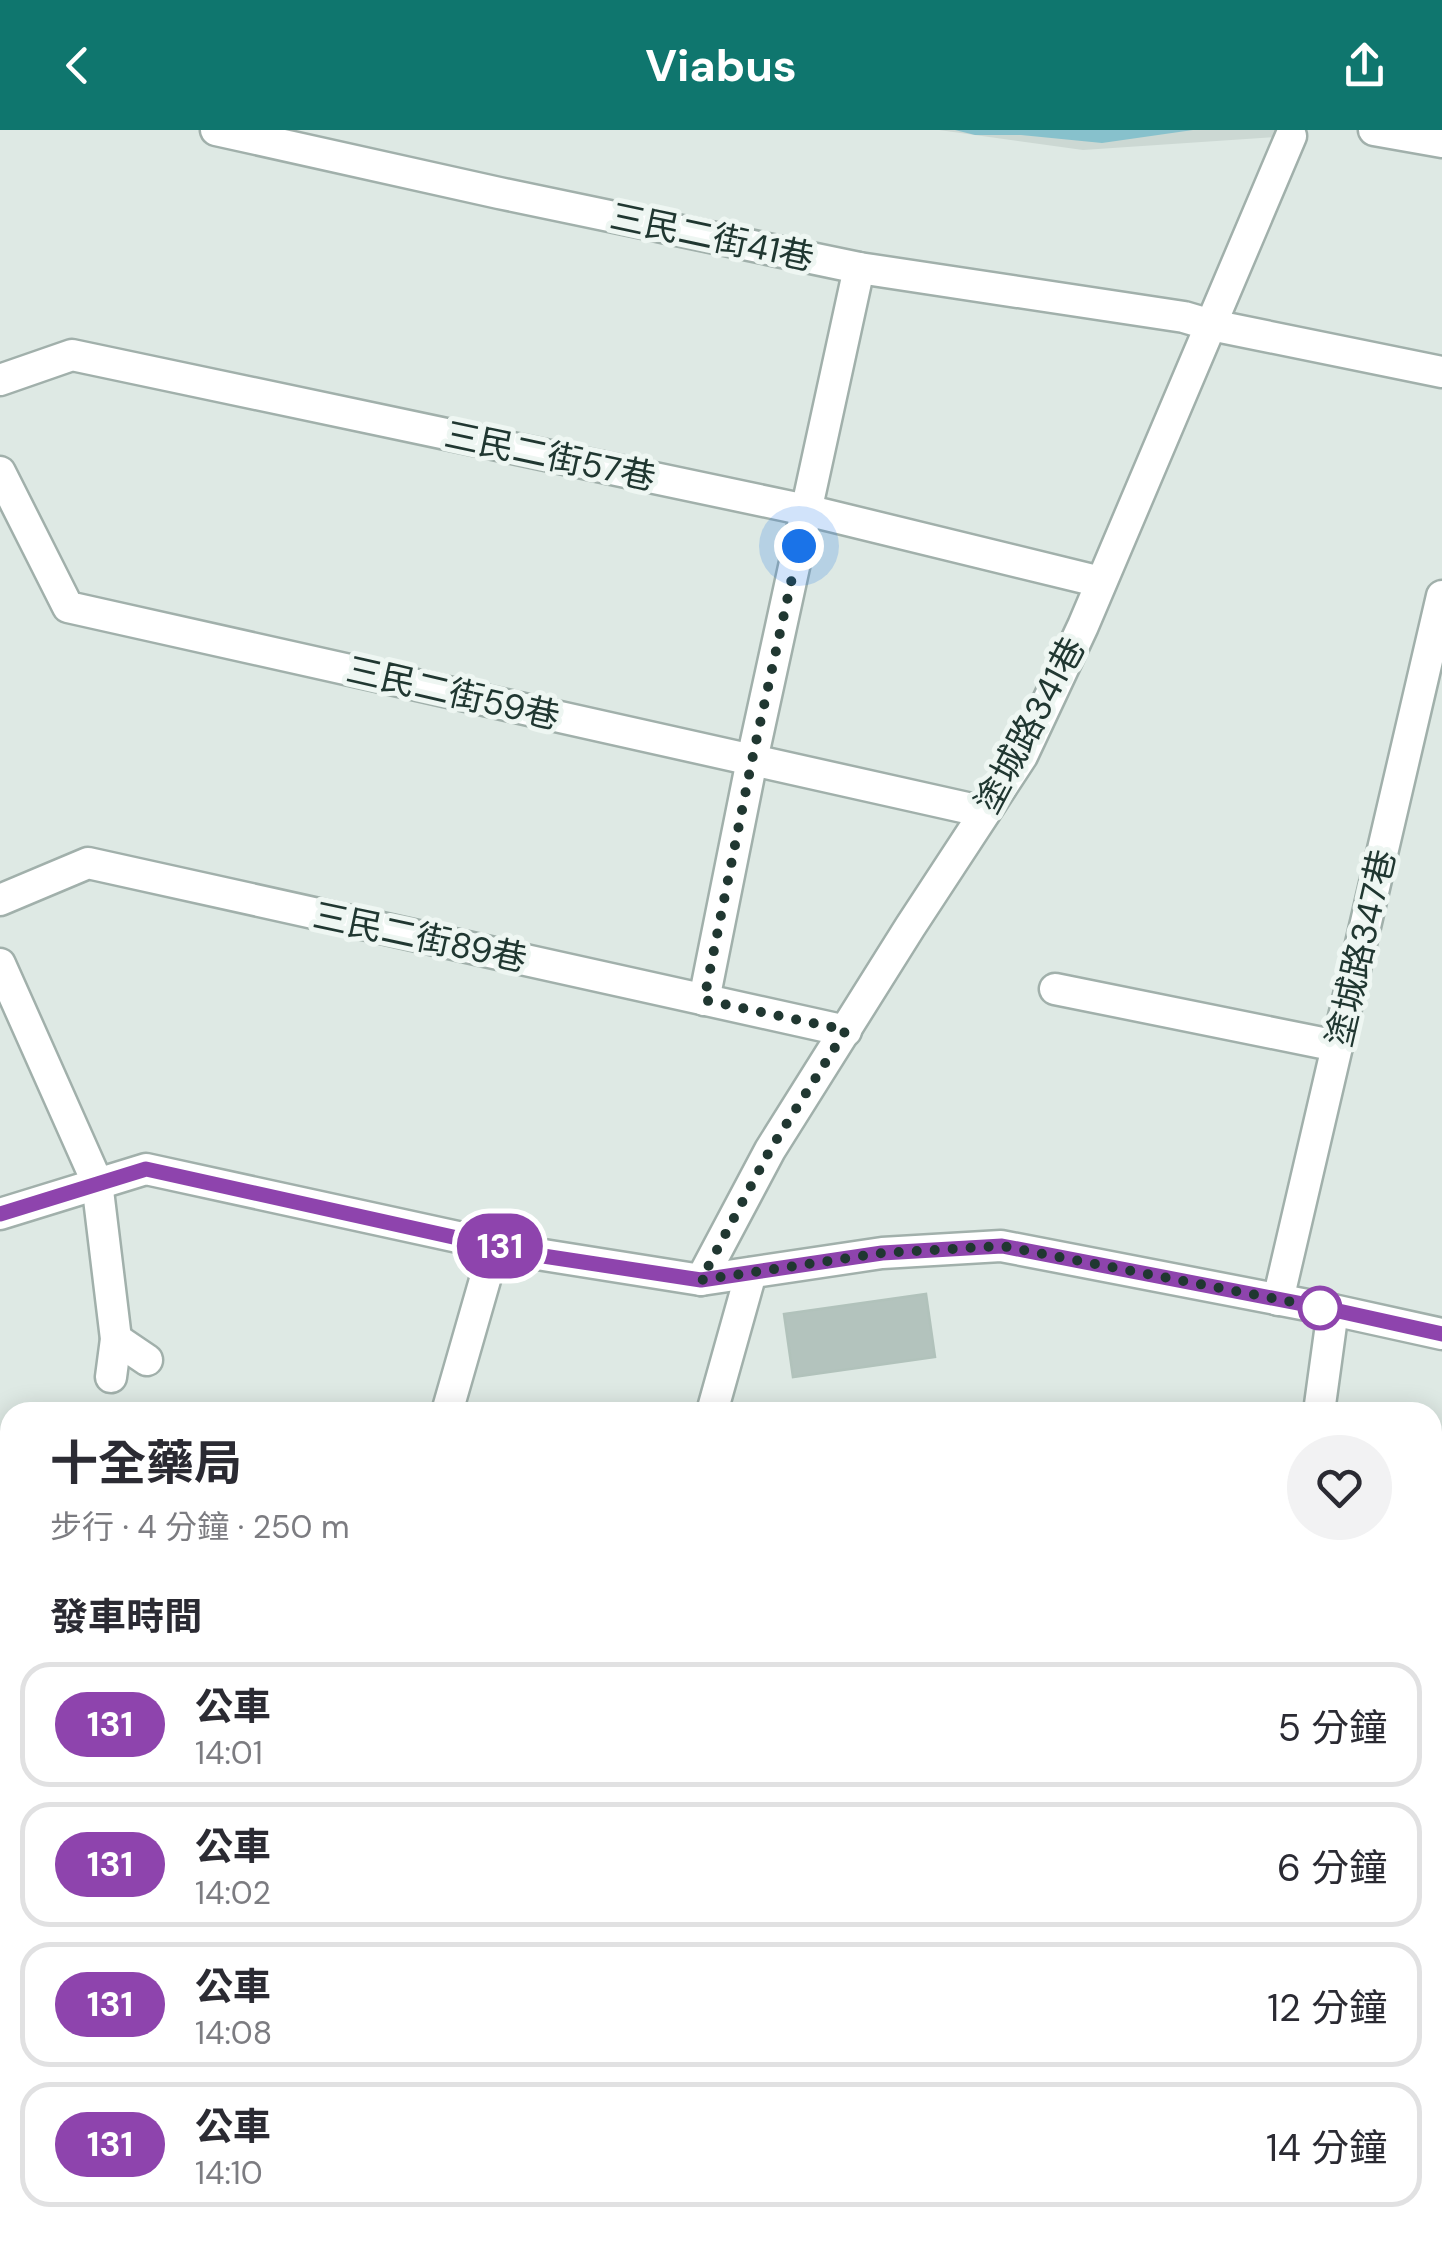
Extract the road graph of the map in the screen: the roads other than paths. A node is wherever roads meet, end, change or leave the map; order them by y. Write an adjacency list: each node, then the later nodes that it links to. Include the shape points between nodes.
1 (216, 130): 5 (street, 三民二街41巷)
2 (1374, 130): 4 (street)
3 (1291, 136): 6 (street, 塗城路341巷)
4 (1442, 142)
5 (859, 268): 6 (street, 三民二街41巷); 10 (street)
6 (1212, 325): 7 (street, 三民二街41巷); 11 (street, 塗城路341巷)
7 (1442, 372)
8 (0, 380): 10 (street, 三民二街57巷, via 72,355)
9 (0, 472): 13 (street, 三民二街59巷, via 68,607)
10 (806, 510): 11 (street, 三民二街57巷); 13 (street)
11 (1101, 582): 14 (street, 塗城路341巷, via 1022,756)
12 (1442, 596): 20 (street, 塗城路347巷)
13 (752, 760): 14 (street, 三民二街59巷); 18 (street)
14 (985, 812): 19 (street, 塗城路341巷)
15 (0, 900): 18 (street, 三民二街89巷, via 88,864)
16 (0, 964): 21 (street)
17 (1055, 990): 20 (street)
18 (704, 1000): 19 (street, 三民二街89巷)
19 (846, 1030): 25 (street, 塗城路341巷, via 770,1150)
20 (1337, 1046): 26 (street, 塗城路347巷)
21 (97, 1182): 22 (street); 23 (street, via 146,1169); 29 (street)
22 (0, 1214)
23 (496, 1245): 25 (street); 32 (street)
24 (751, 1273): 25 (street); 26 (street, via 882,1253 1002,1246); 33 (street)
25 (701, 1280)
26 (1278, 1300): 27 (street)
27 (1334, 1310): 28 (street); 34 (street)
28 (1442, 1334)
29 (116, 1339): 30 (street); 31 (street)
30 (148, 1360)
31 (111, 1377)
32 (450, 1402)
33 (715, 1402)
34 (1320, 1402)

